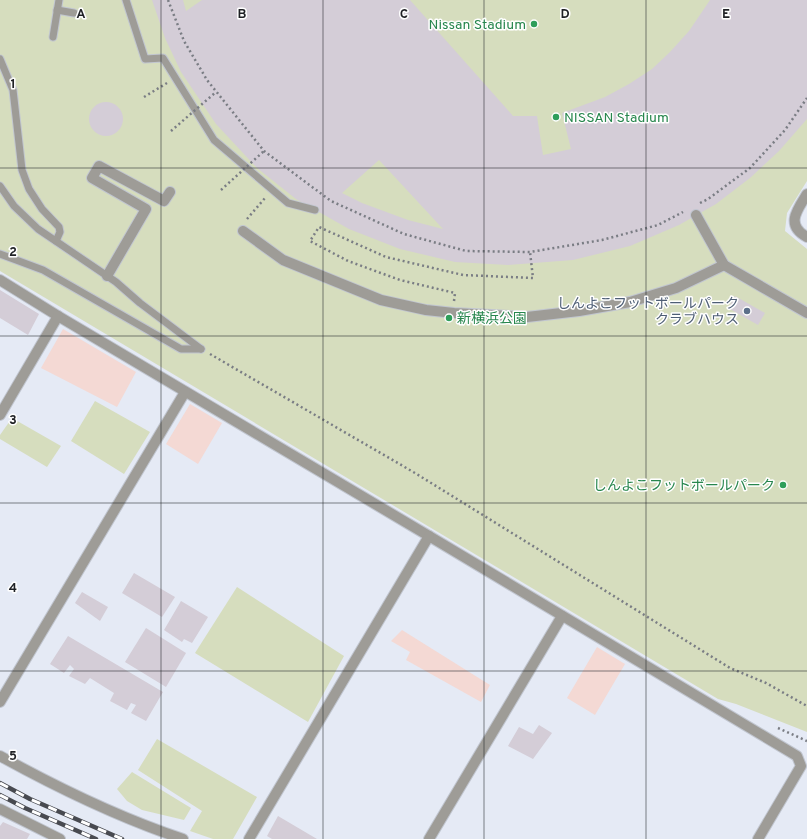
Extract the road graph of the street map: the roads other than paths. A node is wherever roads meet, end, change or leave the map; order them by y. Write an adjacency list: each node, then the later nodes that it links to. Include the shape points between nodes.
1 (59, 0): 3 (lane)
2 (126, 0): 10 (lane, via 145,59 162,58 214,140 288,203)
3 (57, 10): 4 (lane); 5 (lane)
4 (74, 12)
5 (53, 37)
6 (0, 60): 14 (lane, via 13,90 22,170 29,189 42,209 59,227 60,232)
7 (0, 186): 14 (lane, via 14,206 38,229)
8 (807, 194): 13 (street, via 796,212 795,224 799,233)
9 (167, 197): 17 (street, via 99,166 92,178 146,209)
10 (315, 210)
11 (695, 211): 16 (street)
12 (243, 231): 16 (street, via 284,260 381,300 454,313 527,317 630,302 676,288)
13 (807, 237)
14 (56, 241): 17 (lane)
15 (0, 254): 17 (lane, via 43,270 181,349 201,349)
16 (724, 265): 19 (street)
17 (107, 276)
18 (0, 280): 20 (street)
19 (807, 313)
20 (58, 316): 21 (street); 22 (street)
21 (185, 392): 23 (street); 25 (street)
22 (0, 415)
23 (429, 536): 24 (street); 31 (street)
24 (562, 616): 32 (street); 33 (street, via 797,756 801,766)
25 (0, 702)
26 (0, 756): 30 (street, via 36,776 121,815)
27 (0, 809): 28 (street)
28 (43, 836): 29 (street)
29 (60, 839)
30 (183, 839)
31 (249, 839)
32 (429, 839)
33 (758, 839)

